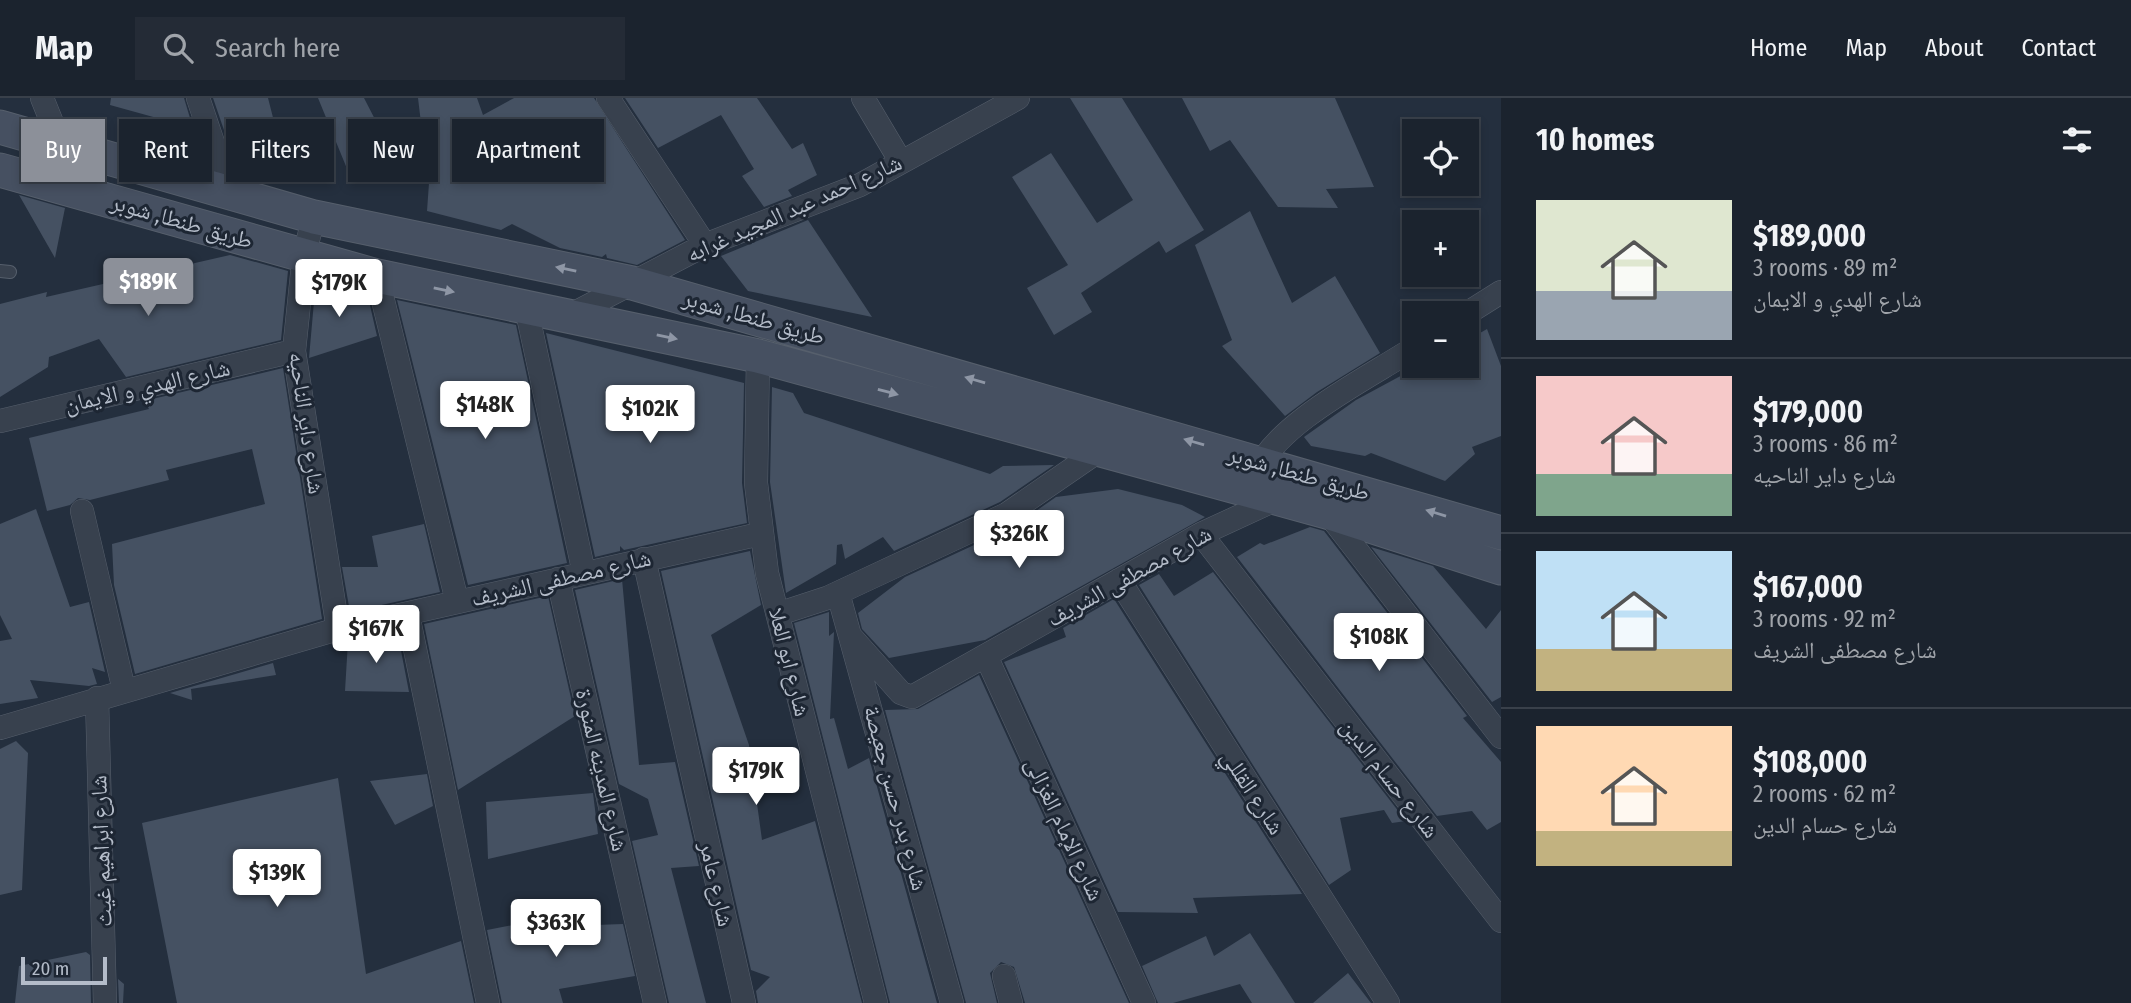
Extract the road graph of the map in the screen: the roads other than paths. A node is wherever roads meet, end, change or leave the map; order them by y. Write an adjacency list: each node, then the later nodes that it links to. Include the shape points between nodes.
1 (42, 98): 6 (street)
2 (198, 98): 12 (street)
3 (607, 98): 14 (street)
4 (863, 98): 10 (street)
5 (1018, 98): 10 (street, شارع احمد عبد المجيد غرابه)
6 (50, 119)
7 (0, 127): 8 (street, طريق طنطا, شوبر)
8 (21, 133)
9 (105, 158): 12 (street, طريق طنطا, شوبر)
10 (901, 162): 14 (street, شارع احمد عبد المجيد غرابه, via 860,185)
11 (0, 170): 15 (street, طريق طنطا, شوبر)
12 (230, 194): 13 (street, طريق طنطا, شوبر)
13 (314, 217): 15 (street, شارع داير الناحيه); 17 (street, طريق طنطا, شوبر, one-way to 13)
14 (705, 245): 17 (street, شارع احمد عبد المجيد غرابه)
15 (304, 255): 16 (street, طريق طنطا, شوبر); 22 (street, شارع داير الناحيه)
16 (377, 276): 20 (street, طريق طنطا, شوبر, one-way to 20); 40 (street)
17 (632, 283): 21 (street, شارع احمد عبد المجيد غرابه); 27 (street, طريق طنطا, شوبر, one-way to 17)
18 (1501, 292): 19 (street)
19 (1479, 306)
20 (526, 307): 21 (street, طريق طنطا, شوبر); 36 (street)
21 (569, 316): 23 (street, طريق طنطا, شوبر, one-way to 23)
22 (294, 351): 25 (street, شارع الهدي و الايمان); 43 (street, شارع داير الناحيه)
23 (758, 356): 26 (street, طريق طنطا, شوبر, one-way to 26); 32 (street, شارع ابو العلا)
24 (1402, 356): 27 (street, via 1289,430)
25 (0, 421)
26 (1097, 452): 28 (street, طريق طنطا, شوبر); 39 (street, via 1007,514)
27 (1260, 461): 28 (street); 31 (street, طريق طنطا, شوبر, one-way to 27)
28 (1262, 495): 30 (street, طريق طنطا, شوبر); 33 (street, شارع مصطفى الشريف)
29 (82, 511): 46 (street)
30 (1326, 512): 35 (street, طريق طنطا, شوبر); 49 (street)
31 (1501, 533)
32 (760, 534): 34 (street, شارع مصطفى الشريف); 41 (street, شارع ابو العلا)
33 (1201, 534): 38 (street, شارع مصطفى الشريف); 50 (street, شارع حسام الدين)
34 (644, 559): 36 (street, شارع مصطفى الشريف); 55 (street, شارع عامر)
35 (1501, 568)
36 (584, 573): 37 (street, شارع مصطفى الشريف)
37 (558, 579): 40 (street, شارع مصطفى الشريف); 54 (street, شارع المدينه المنورة)
38 (1119, 580): 45 (street, شارع مصطفى الشريف); 60 (street, شارع القللي)
39 (838, 593): 41 (street); 44 (street, شارع بدر حسن جعيصة)
40 (457, 601): 42 (street, شارع مصطفى الشريف)
41 (778, 614): 56 (street, شارع ابو العلا)
42 (408, 615): 43 (street, شارع مصطفى الشريف); 53 (street)
43 (338, 629): 46 (street, شارع مصطفى الشريف)
44 (852, 638): 45 (street, شارع مصطفى الشريف, via 906,696 920,693); 57 (street, شارع بدر حسن جعيصة)
45 (986, 656): 59 (street, شارع الإمام الغزالى)
46 (124, 690): 47 (street, شارع مصطفى الشريف)
47 (97, 698): 48 (street, شارع مصطفى الشريف); 52 (street, شارع ابراهيم غيث)
48 (0, 728)
49 (1501, 737)
50 (1501, 921)
51 (1004, 976): 58 (street)
52 (105, 1003)
53 (488, 1003)
54 (654, 1003)
55 (744, 1003)
56 (876, 1003)
57 (952, 1003)
58 (1011, 1003)
59 (1144, 1003)
60 (1388, 1003)

